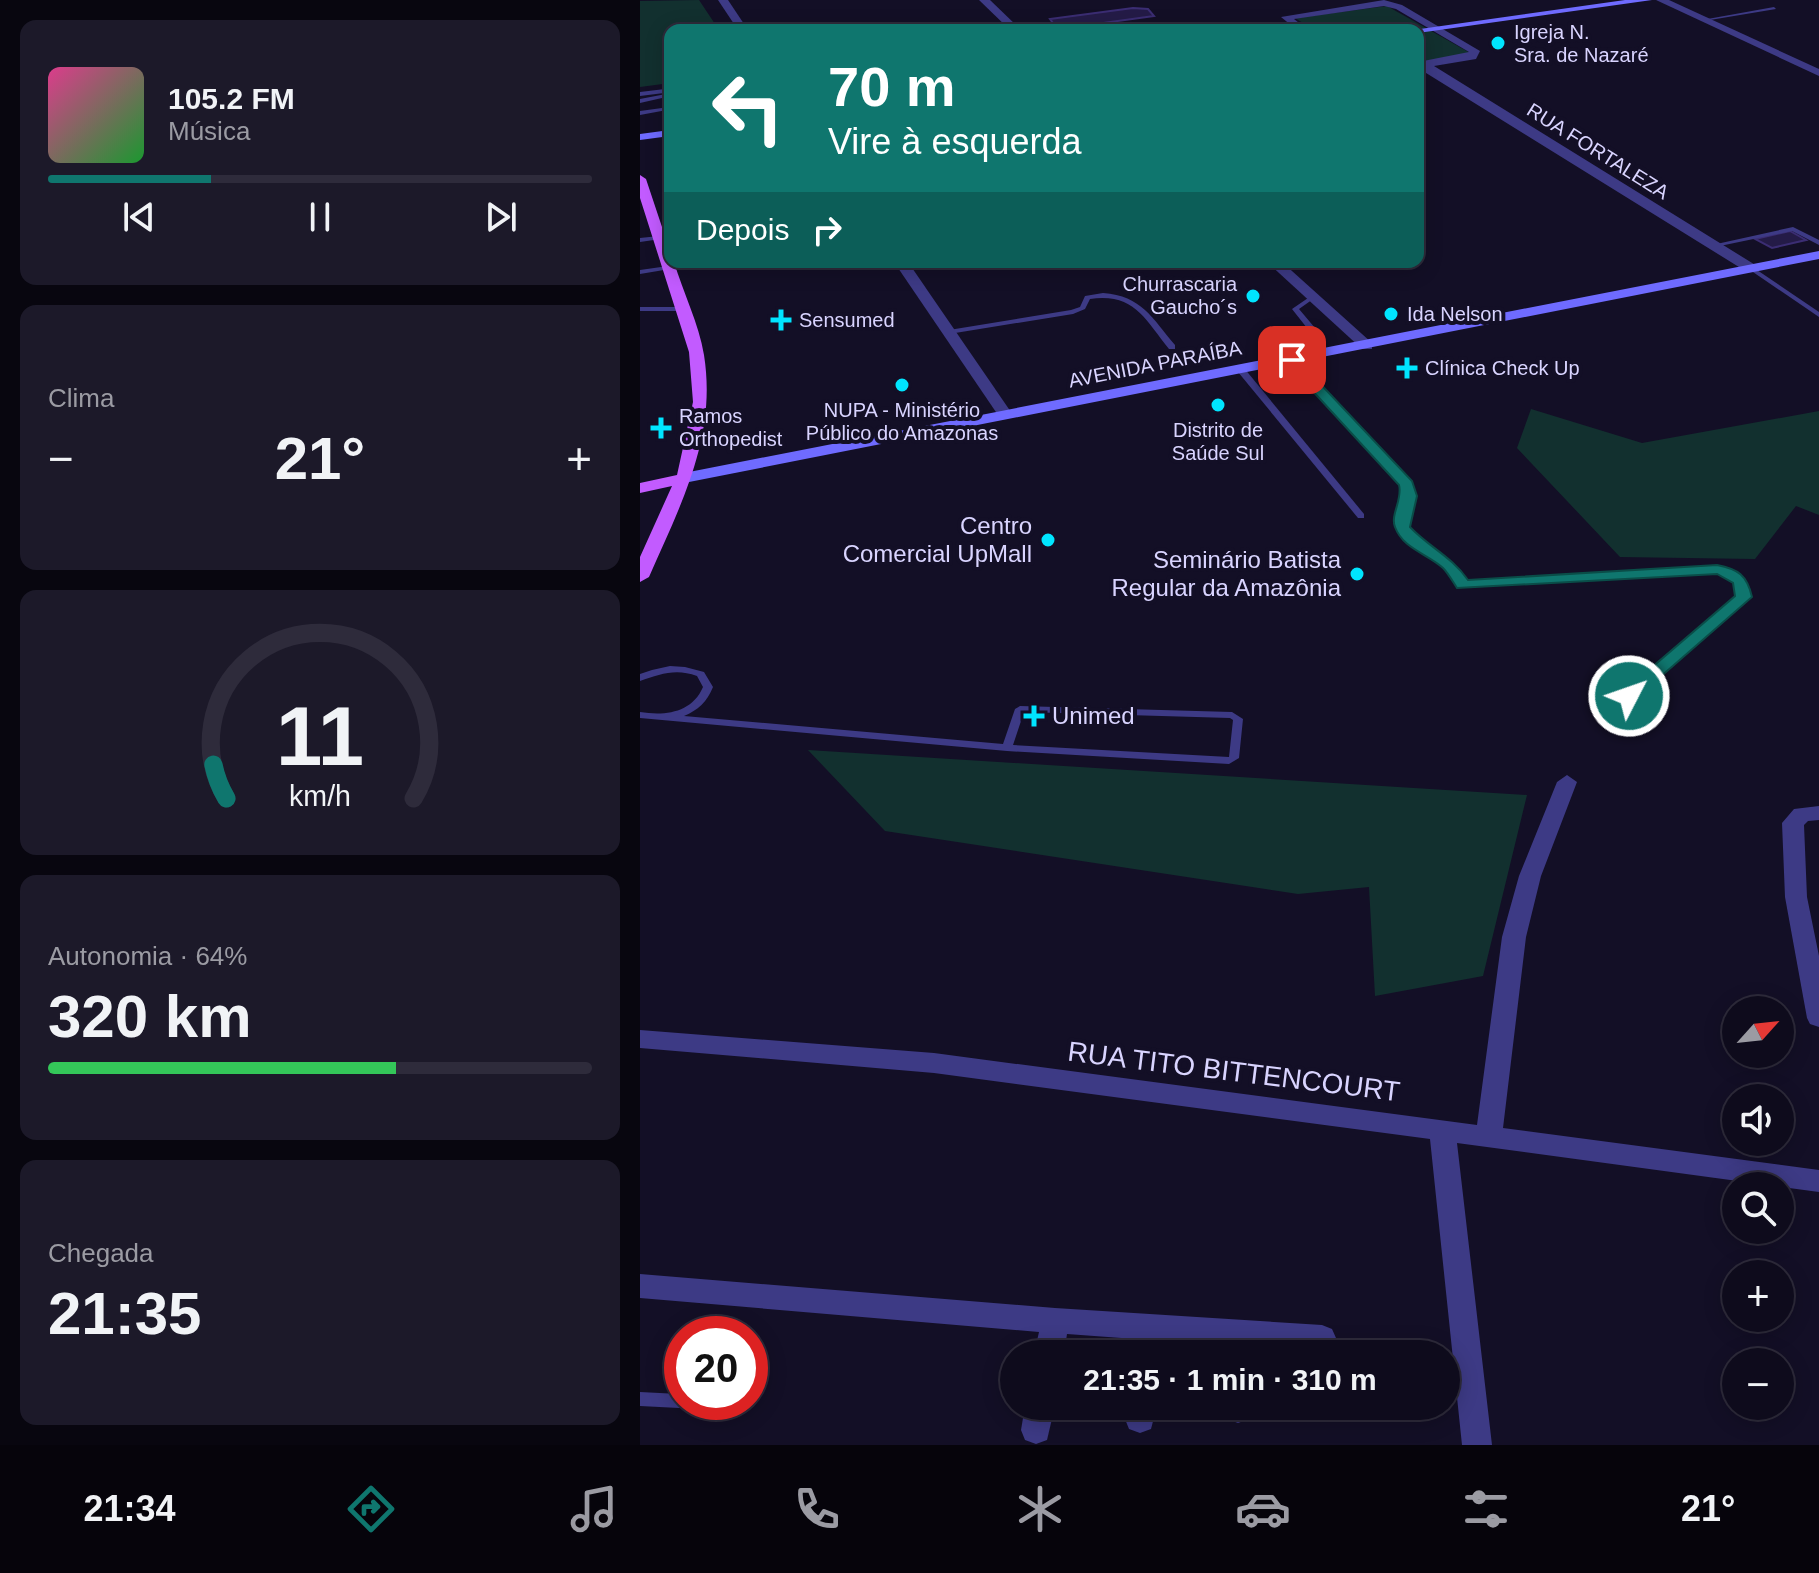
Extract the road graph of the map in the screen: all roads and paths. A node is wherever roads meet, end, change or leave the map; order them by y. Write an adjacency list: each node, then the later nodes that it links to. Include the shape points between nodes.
1 (723, 0): 9 (street)
2 (984, 0): 10 (street)
3 (1328, 0): 6 (street)
4 (1647, 0): 12 (main road)
5 (1661, 0): 8 (street)
6 (1341, 8): 11 (street, RUA FORTALEZA, via 1286,17); 12 (street, RUA FORTALEZA, via 1393,5)
7 (1774, 8): 8 (lane)
8 (1704, 20): 16 (street)
9 (739, 24)
10 (1010, 24)
11 (1295, 24)
12 (1436, 28): 13 (main road); 14 (street, RUA FORTALEZA, via 1475,54)
13 (1424, 29)
14 (1424, 65)
15 (1424, 66): 30 (street, RUA FORTALEZA)
16 (1819, 73)
17 (664, 91): 18 (lane)
18 (640, 94)
19 (664, 97): 20 (lane)
20 (640, 101)
21 (664, 109): 22 (lane)
22 (640, 113)
23 (664, 134): 24 (main road)
24 (640, 137)
25 (640, 179): 26 (main road)
26 (643, 197): 27 (main road)
27 (659, 238): 28 (lane); 31 (main road)
28 (640, 240)
29 (1819, 243): 30 (lane, via 1793,229)
30 (1715, 245): 36 (street, RUA FORTALEZA)
31 (664, 255)
32 (1819, 255): 36 (main road, AVENIDA PARAÍBA)
33 (668, 268): 37 (lane); 40 (main road)
34 (905, 268): 42 (street)
35 (1281, 268): 38 (street)
36 (1752, 269): 41 (lane); 43 (main road, AVENIDA PARAÍBA)
37 (640, 272)
38 (1313, 297): 43 (street); 45 (lane, via 1295,309 1311,328 1293,342)
39 (640, 309): 40 (lane)
40 (682, 309): 48 (main road, via 696,352 701,402)
41 (1819, 315)
42 (949, 332): 44 (lane, via 1073,312 1083,308 1087,297 1114,294 1128,297); 47 (street)
43 (1367, 346): 45 (main road, AVENIDA PARAÍBA)
44 (1172, 347)
45 (1296, 360): 46 (main road, AVENIDA PARAÍBA); 53 (lane, via 1406,484 1410,496 1403,528 1422,549 1448,564 1463,585 1717,569 1740,581 1744,597)
46 (1241, 370): 47 (main road, AVENIDA PARAÍBA); 50 (lane)
47 (1005, 415): 48 (main road, AVENIDA PARAÍBA)
48 (684, 478): 49 (main road, AVENIDA PARAÍBA); 51 (main road)
49 (640, 488)
50 (1361, 516)
51 (640, 577)
52 (640, 678): 55 (lane, via 680,668 706,680 700,702)
53 (1629, 696)
54 (640, 715): 55 (lane)
55 (665, 717): 56 (lane)
56 (1007, 748): 56 (lane, via 1229,761 1234,758 1238,719 1020,709)
57 (1567, 782): 62 (street, via 1530,876 1514,937)
58 (1810, 814): 59 (street, via 1793,823 1796,897)
59 (1819, 1018)
60 (640, 1039): 61 (street, RUA TITO BITTENCOURT, via 934,1063)
61 (1442, 1129): 62 (street, RUA TITO BITTENCOURT); 72 (street)
62 (1489, 1135): 63 (street, RUA TITO BITTENCOURT)
63 (1819, 1181)
64 (640, 1286): 65 (street)
65 (1055, 1321): 67 (street); 68 (street)
66 (1322, 1338): 69 (street)
67 (1052, 1340)
68 (1144, 1340)
69 (1296, 1340)
70 (640, 1399): 71 (lane)
71 (664, 1400)
72 (1477, 1445)

